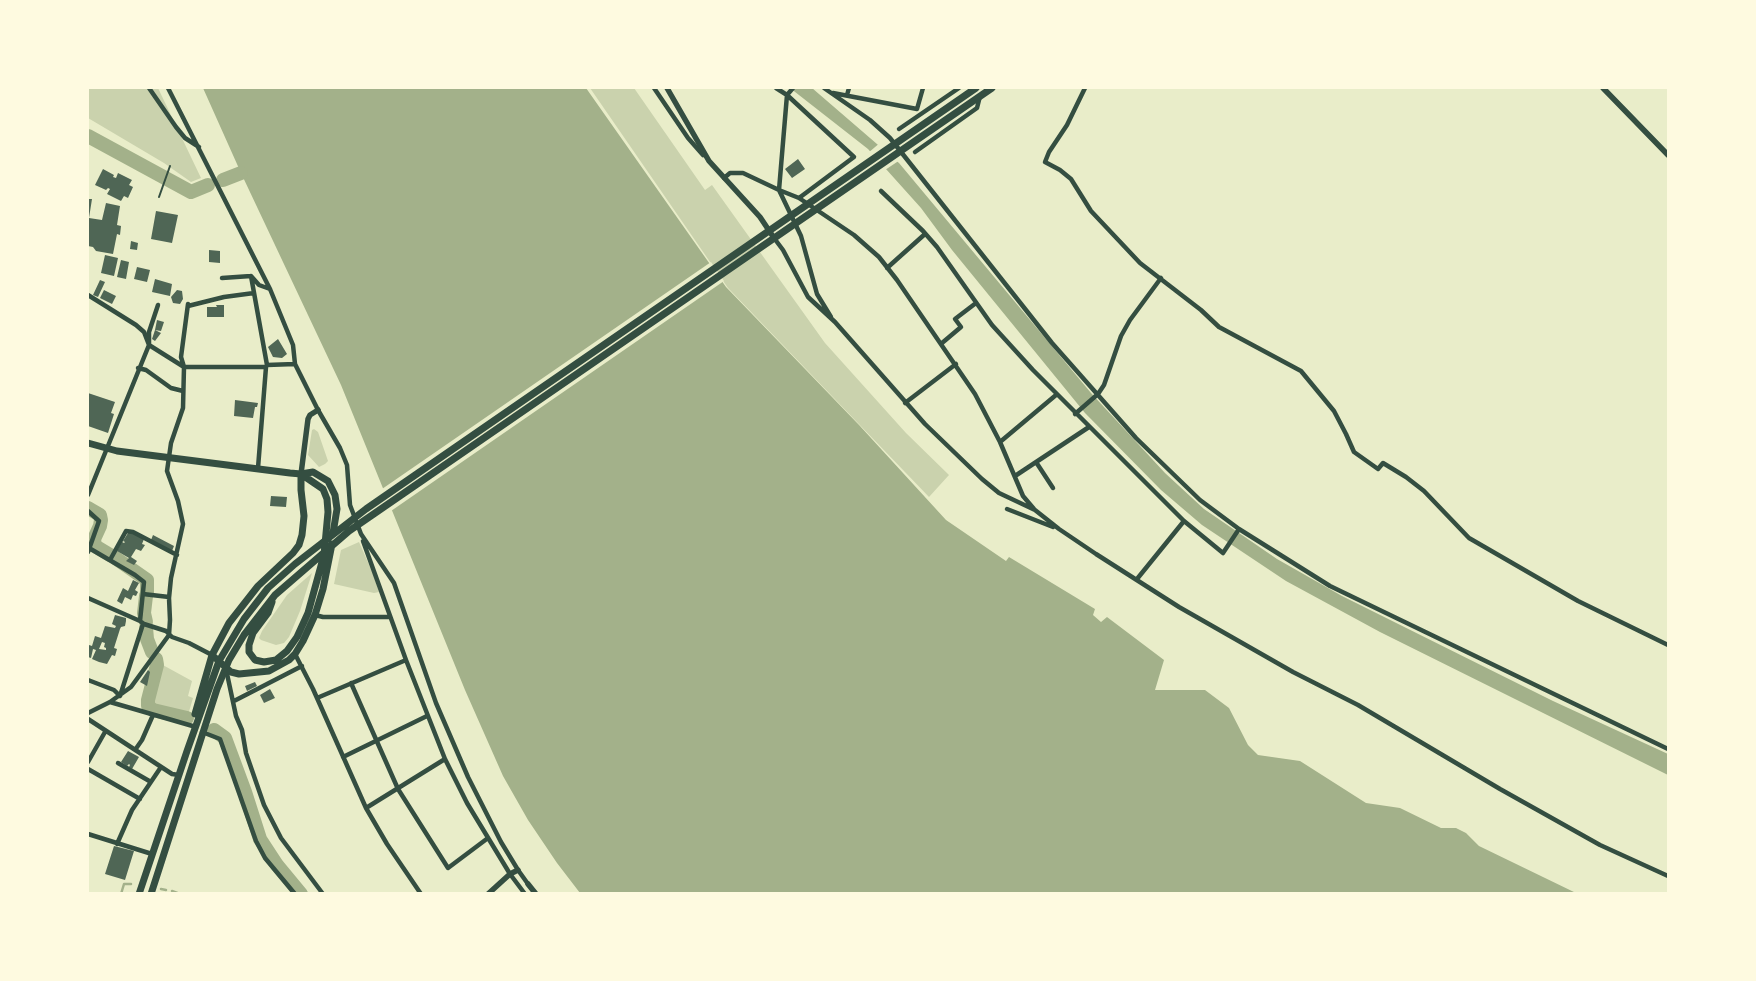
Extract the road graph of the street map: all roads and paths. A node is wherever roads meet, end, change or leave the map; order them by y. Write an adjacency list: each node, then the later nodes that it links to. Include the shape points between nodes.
1 (149, 88): 23 (street, via 185,138)
2 (168, 88): 23 (street)
3 (654, 88): 27 (street, via 688,138)
4 (667, 88): 27 (street)
5 (776, 88): 16 (street)
6 (793, 88): 16 (street)
7 (824, 88): 15 (street)
8 (849, 88): 17 (street)
9 (922, 88): 19 (street)
10 (958, 88): 20 (street)
11 (976, 88): 22 (main road)
12 (992, 88): 18 (main road)
13 (1085, 88): 40 (street, via 1045,162 1071,179 1091,211 1140,262)
14 (1603, 88): 26 (street)
15 (832, 93): 17 (street); 22 (street, via 870,120)
16 (788, 94): 30 (street); 33 (street, via 854,157)
17 (847, 95): 19 (street)
18 (981, 95): 24 (main road); 25 (street, via 977,108)
19 (917, 109): 20 (street)
20 (923, 112): 21 (street)
21 (899, 129)
22 (892, 145): 24 (street); 34 (main road)
23 (199, 146): 41 (street)
24 (898, 152): 36 (main road); 56 (street)
25 (915, 152)
26 (1668, 155)
27 (709, 161): 29 (street)
28 (170, 166): 32 (lane)
29 (724, 178): 30 (street, via 730,173 742,173); 34 (street)
30 (778, 190): 33 (street); 46 (street, via 801,236 817,294)
31 (881, 191): 35 (street)
32 (159, 197)
33 (798, 198): 37 (street, via 854,235)
34 (769, 230): 36 (street); 94 (main road, via 346,522 268,588)
35 (925, 234): 37 (street); 44 (street)
36 (774, 238): 46 (street, via 808,297); 83 (main road, via 349,531)
37 (887, 268): 47 (street)
38 (251, 276): 39 (street); 41 (street, via 259,285); 42 (street)
39 (222, 278)
40 (1161, 278): 56 (street, via 1121,336 1104,385); 90 (street, via 1219,327 1301,371 1334,412 1354,452 1378,469 1383,463 1406,477 1469,538 1578,601)
41 (270, 289): 49 (street, via 293,345)
42 (254, 293): 51 (street); 52 (street, via 188,305 181,357)
43 (88, 295): 48 (street, via 136,325 144,332)
44 (976, 302): 47 (street, via 955,319 960,327); 55 (street, via 992,325)
45 (158, 305): 48 (street)
46 (835, 322): 57 (street)
47 (942, 344): 50 (street)
48 (148, 345): 52 (street); 53 (street)
49 (295, 364): 51 (street); 58 (street)
50 (956, 364): 57 (street); 61 (street)
51 (267, 366): 52 (street); 66 (street)
52 (184, 367): 54 (street)
53 (138, 368): 54 (street); 63 (street)
54 (183, 391): 64 (street, via 181,418)
55 (1056, 395): 59 (street); 61 (street)
56 (1096, 395): 59 (street); 76 (street, via 1176,478)
57 (905, 403): 72 (street, via 999,493)
58 (318, 410): 67 (street, via 308,419); 77 (street, via 347,465 350,505)
59 (1077, 413): 60 (street)
60 (1089, 427): 65 (street); 74 (street)
61 (1000, 442): 68 (street)
62 (88, 444): 63 (main road)
63 (107, 449): 64 (main road); 70 (street)
64 (169, 457): 66 (main road); 79 (street, via 167,471 183,524)
65 (1036, 462): 68 (street); 69 (street)
66 (258, 468): 67 (main road)
67 (302, 474): 83 (main road, via 323,489 327,499 324,555 308,613 297,637 287,652 276,660 255,660 249,652 249,645); 86 (main road, via 314,472 328,481 337,501 329,561); 92 (main road, via 304,516 299,545 242,606)
68 (1015, 476): 72 (street)
69 (1053, 488)
70 (88, 496)
71 (1008, 509): 75 (street)
72 (1035, 510): 75 (street)
73 (88, 511): 78 (street, via 99,521)
74 (1184, 521): 76 (street, via 1222,553); 81 (street)
75 (1059, 529): 81 (street)
76 (1238, 530): 111 (street, via 1330,586)
77 (361, 534): 87 (street); 130 (street, via 394,583 436,703 464,769)
78 (88, 550): 80 (street)
79 (177, 555): 80 (street, via 126,531); 84 (street)
80 (110, 560): 82 (street, via 144,582)
81 (1137, 579): 132 (street, via 1179,607 1358,705 1600,845)
82 (143, 594): 84 (street); 88 (street)
83 (275, 594): 96 (main road, via 248,629)
84 (169, 597): 89 (street)
85 (88, 598): 88 (street)
86 (315, 615): 87 (street); 91 (main road)
87 (390, 617): 93 (street)
88 (142, 622): 89 (street); 99 (street)
89 (169, 635): 92 (street); 99 (street, via 131,687)
90 (1668, 645)
91 (295, 654): 95 (street); 96 (main road, via 279,666 261,673 239,674)
92 (212, 655): 94 (main road); 107 (main road)
93 (406, 660): 98 (street); 105 (street)
94 (219, 662): 96 (main road); 107 (main road)
95 (302, 666): 100 (street); 101 (street)
96 (226, 668): 101 (street); 109 (main road)
97 (88, 680): 99 (street, via 114,690)
98 (350, 683): 100 (street); 110 (street)
99 (120, 696): 102 (street)
100 (317, 698): 113 (street)
101 (234, 701): 137 (street, via 250,765 271,820)
102 (110, 702): 103 (street); 104 (street)
103 (88, 713)
104 (153, 714): 107 (street); 112 (street)
105 (427, 716): 110 (street); 114 (street)
106 (88, 719): 108 (street)
107 (194, 727): 119 (main road)
108 (105, 732): 112 (street); 115 (street)
109 (202, 732): 124 (main road); 136 (street, via 220,739 264,858)
110 (375, 742): 113 (street); 121 (street)
111 (1668, 749)
112 (135, 750): 117 (street)
113 (343, 757): 125 (street)
114 (445, 759): 121 (street); 127 (street)
115 (88, 762)
116 (118, 763): 120 (street)
117 (160, 767): 119 (street); 120 (street)
118 (88, 769): 122 (street)
119 (179, 775): 123 (main road)
120 (151, 782): 122 (street)
121 (398, 789): 125 (street); 127 (street, via 448,868)
122 (140, 799): 128 (street)
123 (171, 799): 124 (street); 129 (main road)
124 (180, 802): 135 (main road)
125 (366, 808): 138 (street)
126 (88, 834): 128 (street)
127 (488, 838): 131 (street)
128 (117, 844): 129 (street)
129 (152, 854): 134 (main road)
130 (518, 870): 131 (street); 133 (street)
131 (510, 874): 139 (street); 140 (street)
132 (1668, 876)
133 (528, 884): 141 (street)
134 (139, 894)
135 (151, 894)
136 (295, 894)
137 (323, 894)
138 (421, 894)
139 (488, 894)
140 (525, 894)
141 (536, 894)

